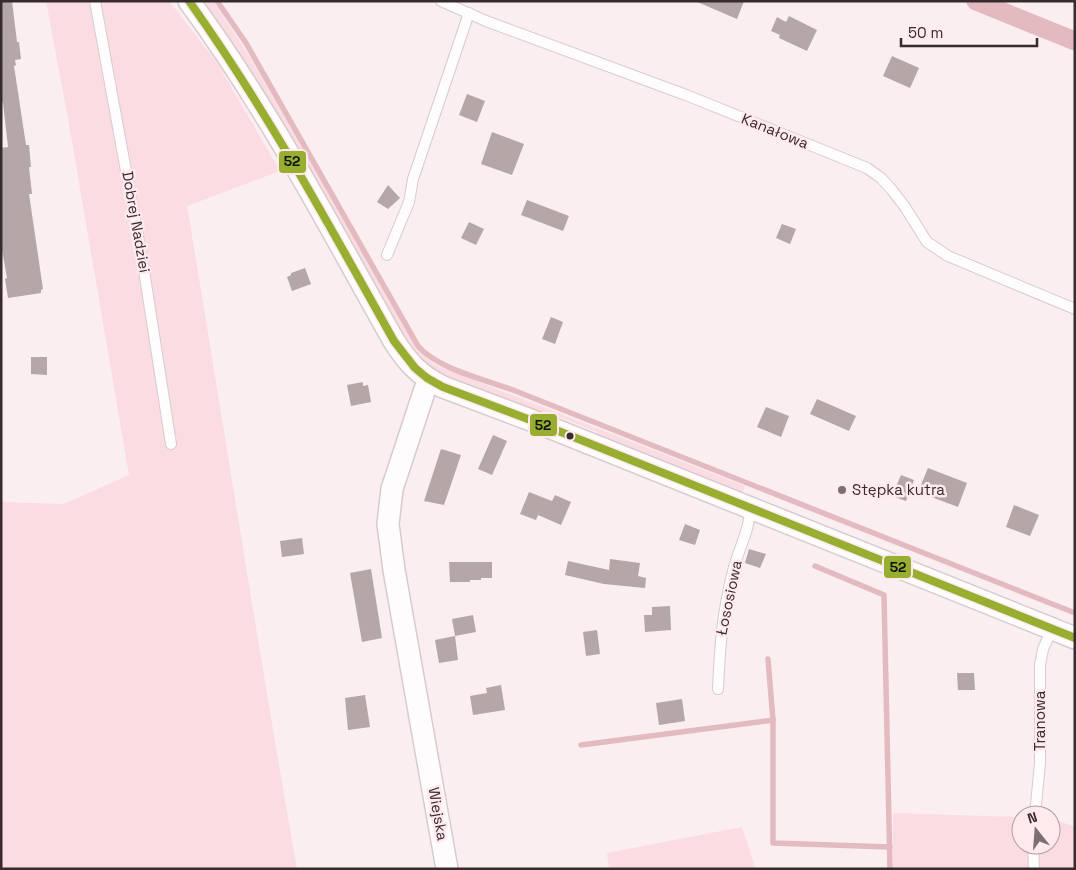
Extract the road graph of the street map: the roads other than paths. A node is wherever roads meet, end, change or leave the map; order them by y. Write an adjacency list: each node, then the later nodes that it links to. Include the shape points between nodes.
1 (95, 1): 8 (lane, Dobrej Nadziei, via 143,264)
2 (189, 1): 7 (street, via 276,133 404,357)
3 (442, 1): 4 (lane, Kanałowa)
4 (469, 13): 5 (lane, via 413,179 409,202); 6 (lane, Kanałowa, via 867,168 892,190 926,242 948,256)
5 (387, 255)
6 (1075, 309)
7 (428, 380): 9 (street); 15 (street, Wiejska, via 392,489 388,524)
8 (171, 444)
9 (750, 508): 10 (street); 12 (lane, Łososiowa, via 750,519 724,610)
10 (1052, 629): 11 (street); 13 (lane, Tranowa, via 1040,665 1041,744)
11 (1075, 638)
12 (718, 689)
13 (1036, 805)
14 (1033, 855): 16 (lane)
15 (447, 869)
16 (1034, 869)

